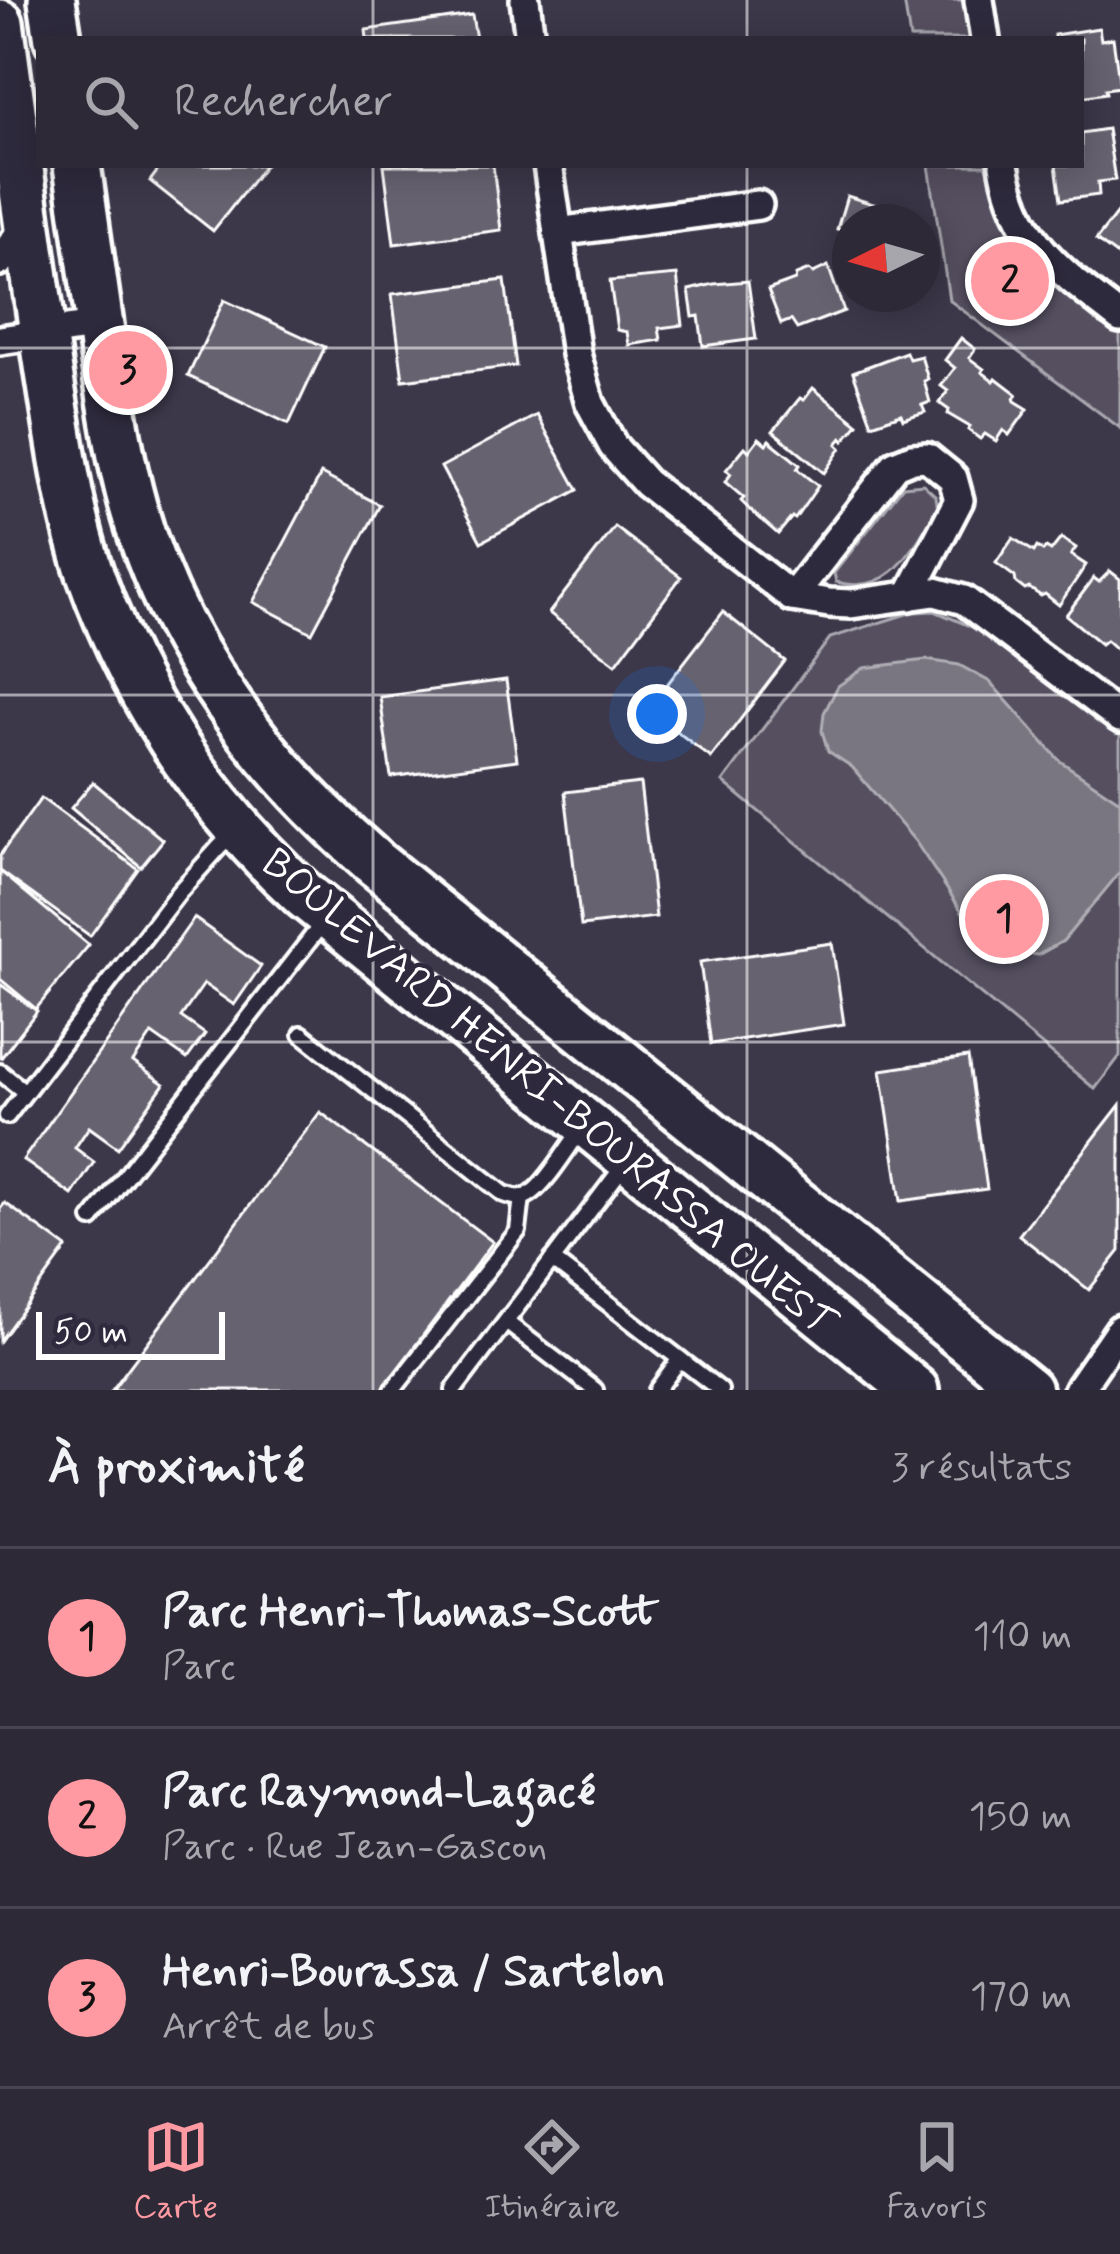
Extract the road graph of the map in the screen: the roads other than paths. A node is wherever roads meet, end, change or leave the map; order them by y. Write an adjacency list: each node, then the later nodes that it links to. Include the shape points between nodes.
1 (52, 0): 5 (main road)
2 (525, 0): 6 (street)
3 (979, 0): 7 (street)
4 (0, 23): 12 (main road, BOULEVARD HENRI-BOURASSA OUEST)
5 (58, 36)
6 (530, 36)
7 (985, 36)
8 (76, 168): 16 (main road, BOULEVARD HENRI-BOURASSA OUEST)
9 (548, 168): 13 (street)
10 (1005, 168): 15 (street, via 1022,224 1049,262)
11 (758, 205): 13 (street)
12 (27, 216): 14 (street); 17 (main road, BOULEVARD HENRI-BOURASSA OUEST)
13 (558, 232): 19 (street, via 576,354 613,446 646,483)
14 (0, 262)
15 (1120, 318)
16 (100, 325): 17 (street); 41 (main road, BOULEVARD HENRI-BOURASSA OUEST, via 117,441 148,552 206,669 276,767 374,863)
17 (21, 337): 21 (main road, BOULEVARD HENRI-BOURASSA OUEST, via 82,544 128,664 162,728)
18 (909, 596): 19 (street, via 851,604); 19 (street, via 959,500 953,478 927,457 895,465); 20 (street, via 964,600)
19 (792, 597)
20 (1120, 718)
21 (236, 828): 22 (main road, BOULEVARD HENRI-BOURASSA OUEST); 25 (lane)
22 (328, 916): 27 (main road, BOULEVARD HENRI-BOURASSA OUEST); 30 (lane)
23 (302, 1034): 29 (lane, via 504,1194)
24 (0, 1072): 25 (lane)
25 (25, 1092): 26 (lane)
26 (7, 1116)
27 (585, 1124): 28 (main road, BOULEVARD HENRI-BOURASSA OUEST); 29 (lane)
28 (628, 1160): 31 (lane); 40 (main road, BOULEVARD HENRI-BOURASSA OUEST)
29 (522, 1198): 35 (lane, via 518,1231)
30 (92, 1220)
31 (552, 1261): 32 (lane); 34 (lane)
32 (506, 1322): 36 (lane); 37 (lane)
33 (1120, 1329): 42 (street)
34 (680, 1360): 38 (lane); 39 (lane)
35 (394, 1390)
36 (454, 1390)
37 (595, 1390)
38 (657, 1390)
39 (720, 1390)
40 (915, 1390)
41 (1028, 1390)
42 (1078, 1390)

